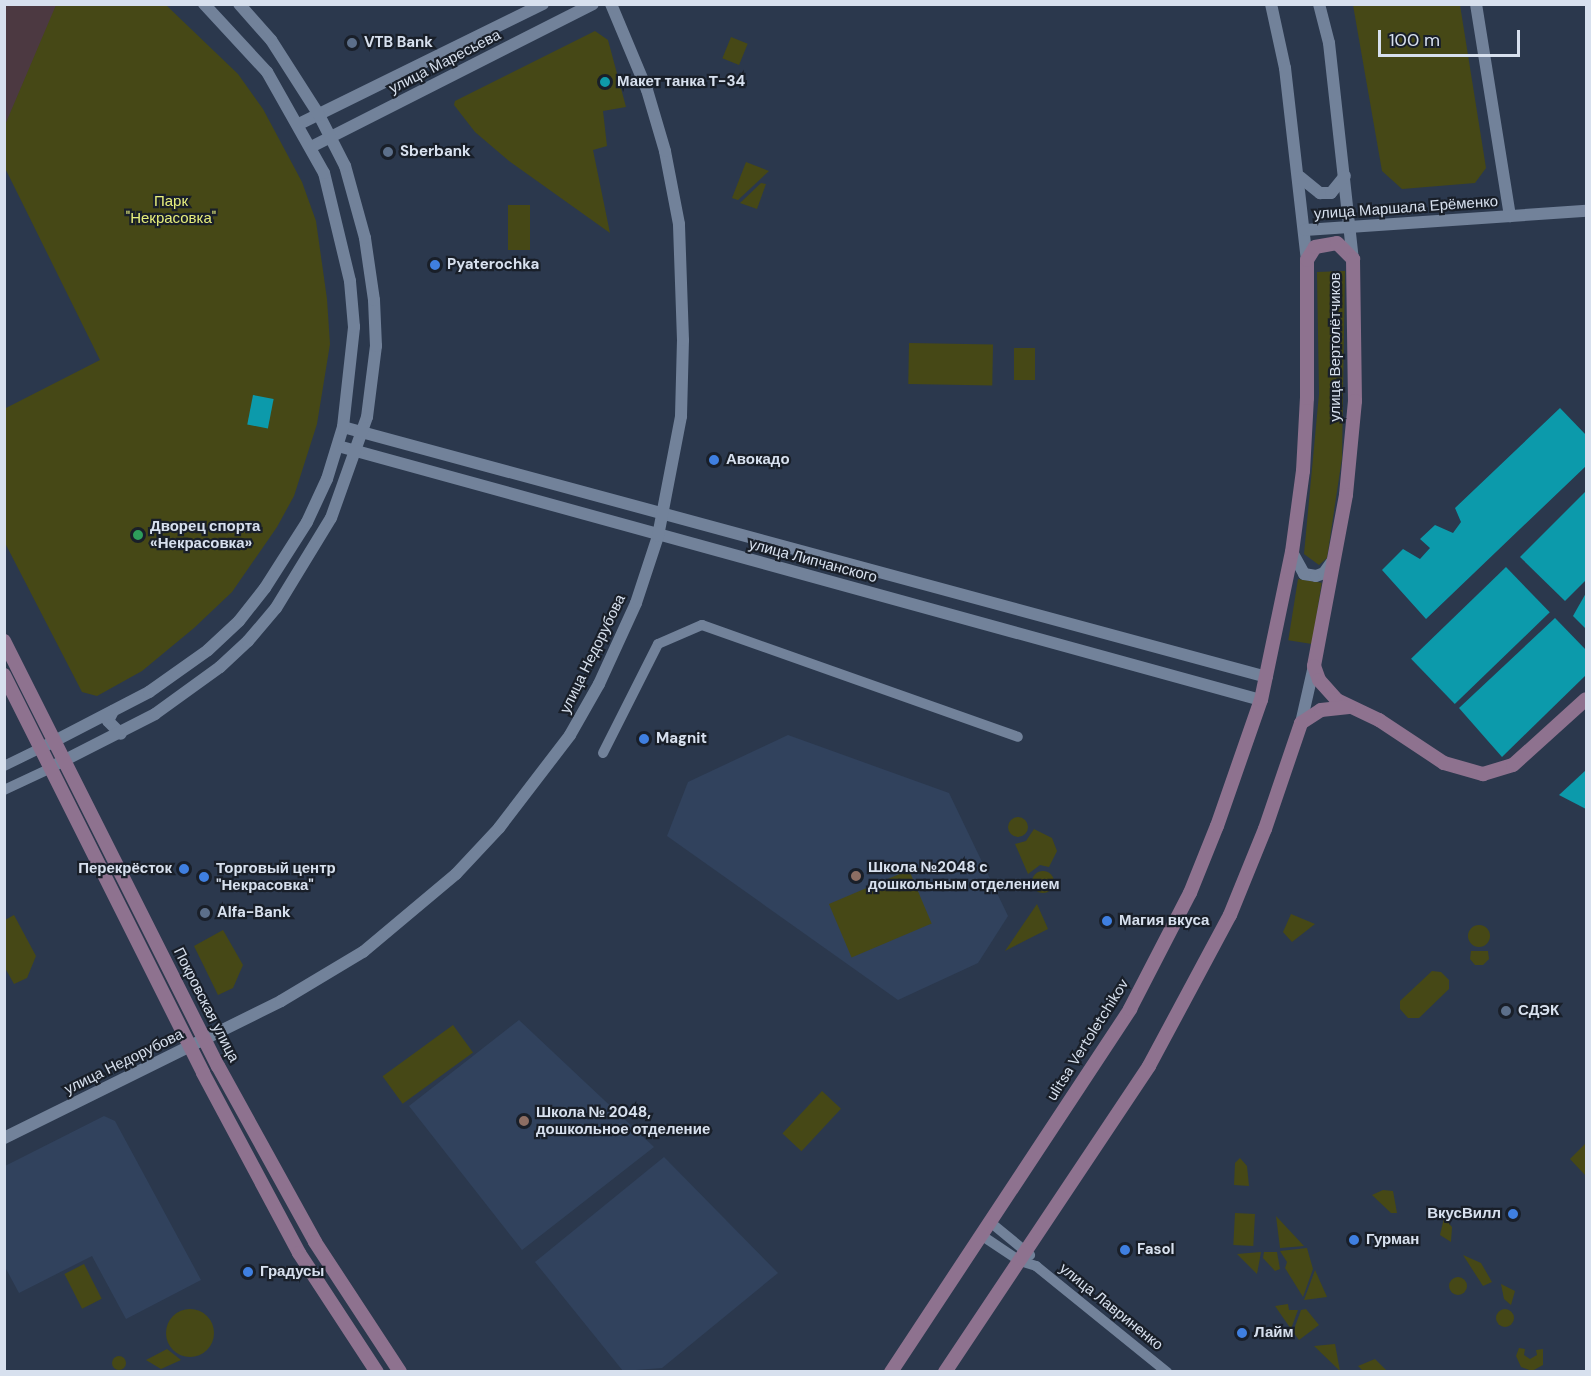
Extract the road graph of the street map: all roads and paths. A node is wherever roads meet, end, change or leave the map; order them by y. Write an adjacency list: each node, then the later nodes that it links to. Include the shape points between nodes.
1 (204, 4): 10 (street, via 240,39)
2 (239, 4): 9 (street, via 271,40)
3 (543, 4): 11 (street, улица Маресьева)
4 (593, 4): 13 (street, улица Маресьева)
5 (611, 4): 27 (street, улица Недорубова, via 647,90 665,151 679,224 681,416)
6 (1271, 4): 16 (street, улица Вертолётчиков, via 1285,68)
7 (1319, 4): 15 (street, улица Вертолётчиков, via 1329,44)
8 (1476, 4): 18 (street, улица Маршала Ерёменко)
9 (295, 77): 10 (street, via 296,87 290,92); 11 (street)
10 (276, 86): 12 (street)
11 (320, 115): 12 (street, улица Маресьева); 13 (street)
12 (300, 124): 14 (street)
13 (330, 137): 14 (street, улица Маресьева); 24 (street, via 345,166 365,238 374,300 376,346)
14 (311, 147): 23 (street, via 324,173 350,281 353,359)
15 (1345, 176): 16 (street, via 1331,193 1320,193); 19 (street, улица Вертолётчиков)
16 (1300, 177): 20 (street, улица Вертолётчиков)
17 (1587, 211): 18 (street, улица Маршала Ерёменко)
18 (1510, 216): 19 (street, улица Маршала Ерёменко)
19 (1351, 229): 20 (street, улица Маршала Ерёменко); 21 (street, улица Вертолётчиков)
20 (1305, 230): 22 (street, улица Вертолётчиков)
21 (1353, 259): 22 (main road, via 1337,243 1316,247); 30 (main road, улица Вертолётчиков, via 1355,401 1346,495)
22 (1307, 260): 29 (main road, улица Вертолётчиков, via 1307,398 1303,471)
23 (343, 427): 24 (street, улица Липчанского); 25 (street)
24 (363, 432): 26 (street); 27 (street, улица Липчанского)
25 (338, 446): 26 (street, улица Липчанского); 38 (street, via 327,479 294,544 239,621 208,650 149,692)
26 (357, 452): 28 (street, улица Липчанского); 40 (street, via 317,545 276,608 248,641 201,681)
27 (663, 514): 28 (street, улица Недорубова); 34 (street, улица Липчанского)
28 (658, 536): 36 (street, улица Липчанского); 48 (street, улица Недорубова, via 636,603 599,684 570,735 499,828 456,874 363,952 281,1001)
29 (1292, 552): 30 (street, via 1304,574 1324,573); 34 (main road, улица Вертолётчиков)
30 (1334, 559): 32 (main road, улица Вертолётчиков)
31 (4, 641): 42 (main road, Покровская улица)
32 (1314, 666): 37 (main road, via 1326,690); 39 (street, улица Вертолётчиков)
33 (4, 675): 42 (main road, Покровская улица)
34 (1267, 677): 36 (main road, улица Вертолётчиков)
35 (1587, 699): 37 (main road, via 1513,765 1483,774 1444,763 1380,720)
36 (1261, 700): 51 (main road, ulitsa Vertoletchikov, via 1218,826 1185,904 1130,1009)
37 (1349, 707): 39 (main road, via 1321,710)
38 (113, 711): 40 (street, via 108,721); 42 (street)
39 (1301, 723): 53 (main road, via 1230,915 1149,1066)
40 (121, 734): 44 (street)
41 (1018, 737): 43 (street, via 702,625 658,644)
42 (47, 744): 44 (main road, Покровская улица); 45 (street); 46 (main road, Покровская улица)
43 (603, 753)
44 (64, 760): 46 (street); 48 (main road, Покровская улица)
45 (4, 766)
46 (51, 768): 47 (street); 49 (main road, Покровская улица)
47 (4, 790)
48 (204, 1039): 49 (street, улица Недорубова); 55 (main road, Покровская улица, via 315,1242)
49 (190, 1046): 50 (street, улица Недорубова); 54 (main road, Покровская улица, via 299,1253)
50 (4, 1138)
51 (990, 1222): 52 (main road, ulitsa Vertoletchikov); 53 (street)
52 (981, 1235): 53 (street); 56 (main road, ulitsa Vertoletchikov)
53 (1024, 1255): 57 (main road); 58 (street, улица Лавриненко)
54 (377, 1371)
55 (400, 1371)
56 (891, 1371)
57 (945, 1371)
58 (1167, 1371)

